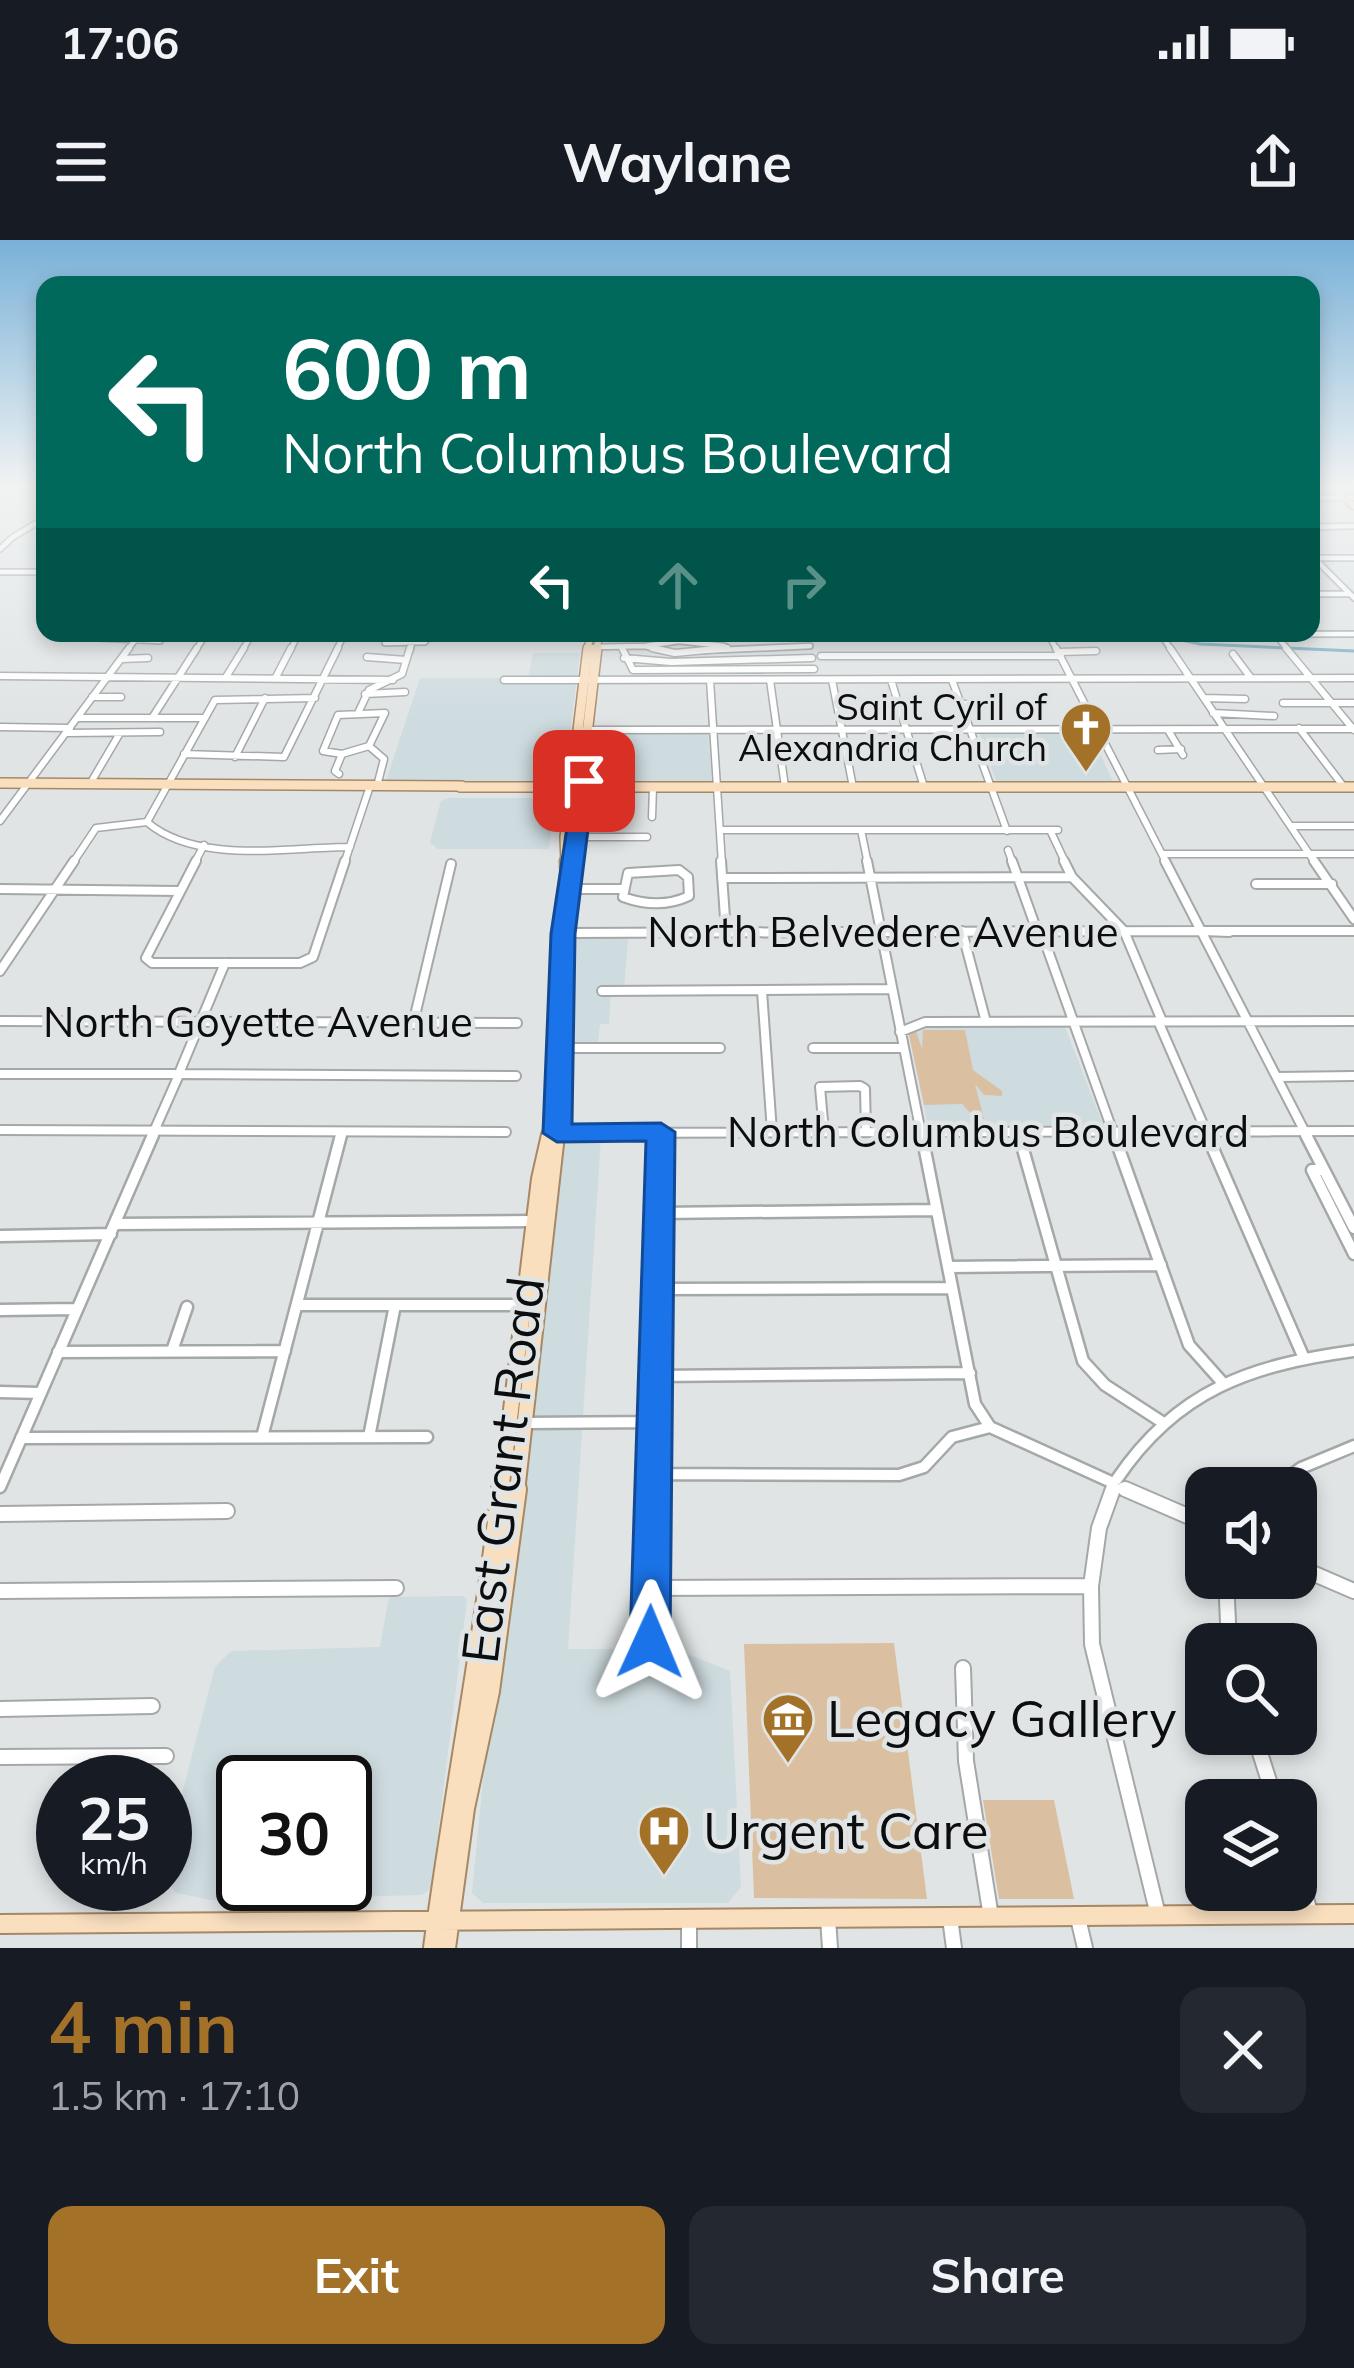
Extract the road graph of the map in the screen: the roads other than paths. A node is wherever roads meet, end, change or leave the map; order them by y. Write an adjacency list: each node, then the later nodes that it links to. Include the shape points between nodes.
1 (1320, 564): 5 (street)
2 (0, 572): 3 (street)
3 (36, 572)
4 (1320, 572): 5 (street)
5 (1328, 572): 6 (street)
6 (1338, 582): 7 (street); 9 (street)
7 (1354, 582)
8 (1320, 594): 9 (street)
9 (1352, 595)
10 (1320, 634): 11 (street)
11 (1354, 634)
12 (133, 642): 37 (street)
13 (201, 642): 43 (street)
14 (246, 642): 44 (street)
15 (294, 642): 45 (street)
16 (341, 642): 46 (street)
17 (385, 642): 28 (street)
18 (425, 642): 28 (street)
19 (593, 642): 31 (main road, East Grant Road)
20 (627, 642): 29 (street)
21 (667, 642): 29 (street)
22 (683, 642): 30 (street)
23 (811, 642): 30 (street)
24 (814, 642): 36 (street)
25 (1053, 642): 33 (street)
26 (1166, 642): 50 (street)
27 (1282, 642): 48 (street)
28 (412, 643): 40 (street)
29 (627, 646): 31 (street); 39 (street)
30 (810, 646): 36 (street)
31 (593, 647): 54 (main road, East Grant Road)
32 (1096, 651): 33 (street)
33 (1060, 654): 36 (street); 49 (street)
34 (1233, 654): 47 (street)
35 (368, 657): 40 (street)
36 (817, 657): 39 (street, via 668,664); 39 (street, via 816,675 809,676 739,676 732,668 648,672); 57 (street)
37 (121, 658): 38 (street); 42 (street)
38 (148, 658)
39 (624, 658)
40 (406, 660): 52 (street)
41 (0, 676): 42 (street)
42 (107, 677): 43 (street); 64 (street)
43 (178, 677): 44 (street); 79 (street)
44 (226, 677): 45 (street)
45 (276, 677): 46 (street)
46 (325, 678): 52 (street); 67 (street)
47 (1251, 678): 48 (street); 50 (street)
48 (1311, 678): 51 (street); 71 (street)
49 (1073, 679): 50 (street); 60 (street); 92 (street)
50 (1190, 679): 68 (street)
51 (1352, 679)
52 (393, 680): 63 (street)
53 (504, 680): 54 (street)
54 (590, 680): 55 (street); 87 (main road, East Grant Road)
55 (710, 680): 56 (street); 88 (street)
56 (770, 680): 57 (street); 94 (street)
57 (829, 680): 58 (street); 89 (street)
58 (891, 680): 59 (street); 90 (street)
59 (952, 680): 60 (street); 73 (street)
60 (1028, 680): 62 (street)
61 (405, 692): 63 (street)
62 (1034, 693)
63 (365, 694): 76 (street)
64 (92, 697): 65 (street); 78 (street)
65 (121, 697)
66 (266, 698): 67 (street); 80 (street, via 217,699); 101 (street)
67 (315, 698): 101 (street, via 285,757)
68 (1204, 698): 69 (street); 75 (street)
69 (1244, 699)
70 (1283, 703): 71 (street)
71 (1336, 703): 72 (street); 81 (street); 85 (street)
72 (1354, 703)
73 (961, 704): 74 (street); 91 (street)
74 (992, 704)
75 (1213, 712): 77 (street); 84 (street)
76 (358, 713): 97 (street, via 385,713); 100 (street, via 338,715 323,750)
77 (1274, 716)
78 (76, 718): 79 (street); 86 (street)
79 (152, 718): 80 (street)
80 (205, 718): 99 (street)
81 (1354, 720)
82 (0, 727): 86 (street)
83 (1299, 728): 84 (street); 85 (street); 116 (street)
84 (1224, 729): 93 (street); 115 (street)
85 (1353, 729)
86 (68, 730): 95 (street); 104 (street)
87 (584, 730): 88 (street); 110 (main road, East Grant Road)
88 (713, 730): 94 (street); 112 (street)
89 (842, 730): 90 (street); 94 (street); 117 (street)
90 (906, 730): 91 (street); 114 (street)
91 (971, 730): 92 (street); 118 (street)
92 (1100, 730): 93 (street); 108 (street)
93 (1168, 730): 98 (street, via 1182,752)
94 (777, 731): 113 (street)
95 (120, 733): 96 (street); 106 (street)
96 (160, 733)
97 (369, 746): 100 (street); 107 (street, via 384,759)
98 (1158, 750)
99 (184, 754): 101 (street); 105 (street)
100 (342, 754): 102 (street)
101 (235, 757)
102 (339, 774)
103 (0, 783): 104 (main road)
104 (28, 783): 106 (main road); 122 (street)
105 (167, 783): 106 (main road); 107 (main road); 123 (street)
106 (90, 784)
107 (372, 786): 109 (main road); 132 (street)
108 (1128, 786): 115 (main road); 118 (main road); 134 (street)
109 (460, 787): 110 (main road); 119 (main road)
110 (576, 787): 111 (main road); 119 (main road); 120 (main road, East Grant Road); 129 (main road, East Grant Road)
111 (653, 787): 112 (main road); 121 (street)
112 (717, 787): 113 (main road); 126 (street)
113 (785, 787): 117 (main road)
114 (924, 787): 117 (main road); 118 (main road)
115 (1262, 787): 116 (main road); 124 (street)
116 (1349, 787)
117 (854, 788)
118 (991, 788): 128 (street)
119 (545, 790): 120 (main road, via 563,795)
120 (569, 807): 129 (main road, East Grant Road)
121 (652, 817)
122 (0, 821)
123 (147, 822): 131 (street, via 160,836); 147 (street, via 89,832)
124 (1291, 826): 125 (street); 135 (street)
125 (1354, 826)
126 (720, 830): 127 (street); 139 (street)
127 (861, 830): 128 (street); 140 (street)
128 (1007, 831): 141 (street, via 1054,831)
129 (571, 837): 130 (street); 145 (main road, East Grant Road)
130 (646, 837)
131 (204, 845): 132 (street); 148 (street)
132 (350, 848): 158 (street, via 313,957)
133 (1008, 850): 138 (street)
134 (1164, 854): 135 (street); 153 (street)
135 (1311, 854): 136 (street); 143 (street)
136 (1354, 854)
137 (451, 864): 172 (street)
138 (1018, 877): 140 (street); 141 (street); 151 (street)
139 (722, 878): 140 (street); 155 (street)
140 (869, 878): 156 (street)
141 (1072, 878): 152 (street)
142 (1256, 884): 143 (street)
143 (1332, 884): 149 (street)
144 (0, 889): 147 (street)
145 (568, 889): 146 (street); 157 (main road, East Grant Road)
146 (624, 889): 146 (street, via 631,871 688,875 689,896 675,903 628,901)
147 (51, 890): 148 (street); 159 (street)
148 (179, 892): 158 (street, via 146,958)
149 (1354, 919)
150 (962, 931): 151 (street, North Belvedere Avenue); 156 (street, North Belvedere Avenue); 168 (street)
151 (1039, 931): 152 (street, North Belvedere Avenue); 165 (street)
152 (1124, 931): 153 (street, North Belvedere Avenue); 166 (street)
153 (1204, 931): 154 (street, North Belvedere Avenue); 169 (street)
154 (1354, 931)
155 (726, 932): 156 (street, North Belvedere Avenue); 157 (street, North Belvedere Avenue)
156 (880, 932): 160 (street)
157 (563, 933): 162 (main road, East Grant Road)
158 (225, 963): 167 (street)
159 (0, 971)
160 (891, 988): 163 (street); 173 (street)
161 (602, 991): 163 (street)
162 (560, 992): 174 (main road, East Grant Road); 197 (main road, East Grant Road)
163 (762, 992): 190 (street)
164 (0, 1021): 167 (street, North Goyette Avenue)
165 (1075, 1021): 166 (street); 168 (street); 195 (street)
166 (1160, 1021): 169 (street); 196 (street)
167 (201, 1022): 172 (street, North Goyette Avenue); 179 (street)
168 (986, 1022): 173 (street, via 926,1022)
169 (1249, 1022): 170 (street); 182 (street)
170 (1354, 1022)
171 (517, 1023): 172 (street, North Goyette Avenue)
172 (412, 1024)
173 (899, 1032): 177 (street)
174 (558, 1048): 175 (street); 197 (main road, East Grant Road)
175 (720, 1048)
176 (813, 1048): 177 (street)
177 (903, 1048): 193 (street)
178 (0, 1074): 179 (street)
179 (178, 1074): 180 (street); 184 (street)
180 (516, 1076)
181 (1354, 1076): 182 (street)
182 (1277, 1077): 185 (street)
183 (0, 1130): 184 (street)
184 (155, 1131): 187 (street); 204 (street)
185 (1305, 1131): 186 (street, North Columbus Boulevard); 196 (street, North Columbus Boulevard); 198 (street)
186 (1354, 1131)
187 (342, 1132): 188 (street); 202 (street)
188 (506, 1132)
189 (661, 1132): 190 (street, North Columbus Boulevard); 197 (street, North Columbus Boulevard); 200 (street)
190 (772, 1132): 191 (street, North Columbus Boulevard)
191 (824, 1132): 192 (street, North Columbus Boulevard); 192 (street, via 820,1087 860,1086)
192 (866, 1132): 193 (street, North Columbus Boulevard)
193 (920, 1132): 194 (street, North Columbus Boulevard); 199 (street)
194 (1018, 1132): 195 (street, North Columbus Boulevard); 207 (street)
195 (1114, 1132): 196 (street, North Columbus Boulevard); 208 (street)
196 (1204, 1132): 222 (street)
197 (553, 1133): 201 (main road, East Grant Road); 230 (main road, East Grant Road)
198 (1324, 1170): 203 (street); 206 (street, via 1312,1170)
199 (936, 1210): 200 (street); 209 (street)
200 (659, 1213): 211 (street)
201 (533, 1221): 202 (street); 214 (main road, East Grant Road)
202 (318, 1223): 204 (street); 212 (street)
203 (1354, 1228)
204 (112, 1229): 205 (street); 216 (street)
205 (0, 1236)
206 (1354, 1254)
207 (1054, 1265): 208 (street); 209 (street); 229 (street, via 1089,1370)
208 (1161, 1265): 225 (street, via 1189,1345)
209 (948, 1267): 210 (street)
210 (952, 1288): 211 (street); 223 (street)
211 (658, 1289): 224 (street)
212 (297, 1305): 213 (street); 219 (street)
213 (395, 1305): 214 (street); 233 (street)
214 (524, 1305): 262 (main road, East Grant Road)
215 (187, 1306): 218 (street)
216 (76, 1309): 217 (street); 221 (street)
217 (0, 1310)
218 (172, 1351): 219 (street); 221 (street)
219 (285, 1351): 232 (street)
220 (1354, 1351): 222 (street)
221 (58, 1352): 227 (street)
222 (1303, 1356): 225 (street)
223 (970, 1373): 224 (street); 231 (street, via 975,1405)
224 (655, 1376): 228 (street)
225 (1222, 1382): 229 (street)
226 (0, 1392): 227 (street)
227 (40, 1393): 235 (street)
228 (654, 1422): 230 (street); 238 (street)
229 (1162, 1422): 240 (street)
230 (526, 1423): 262 (main road, East Grant Road, via 490,1691)
231 (990, 1427): 238 (street, via 952,1437 924,1467 899,1475); 240 (street)
232 (262, 1437): 233 (street); 235 (street)
233 (369, 1437): 234 (street)
234 (427, 1437)
235 (21, 1438): 239 (street)
236 (1354, 1445): 237 (street)
237 (1303, 1467)
238 (653, 1474): 247 (street)
239 (1, 1484)
240 (1115, 1484): 243 (street); 245 (street)
241 (226, 1511): 242 (street)
242 (0, 1514)
243 (1185, 1516)
244 (1317, 1575): 249 (street)
245 (1091, 1586): 247 (street); 258 (street, via 1092,1644)
246 (396, 1588): 248 (street)
247 (651, 1588): 250 (street)
248 (0, 1591)
249 (1354, 1591)
250 (650, 1642)
251 (963, 1668): 260 (street, via 966,1761)
252 (152, 1706): 253 (street)
253 (0, 1708)
254 (0, 1757): 255 (street)
255 (36, 1757)
256 (1310, 1911): 259 (street)
257 (1354, 1914): 259 (main road)
258 (1158, 1915): 259 (main road); 261 (main road)
259 (1311, 1916)
260 (991, 1917): 261 (main road); 264 (main road)
261 (1078, 1917): 272 (street)
262 (443, 1918): 265 (main road); 266 (main road); 267 (main road, East Grant Road); 268 (main road, East Grant Road)
263 (828, 1918): 264 (main road); 265 (main road); 270 (street)
264 (950, 1918): 271 (street)
265 (689, 1919): 269 (street)
266 (0, 1924)
267 (433, 1948)
268 (446, 1948)
269 (689, 1948)
270 (830, 1948)
271 (954, 1948)
272 (1084, 1948)

